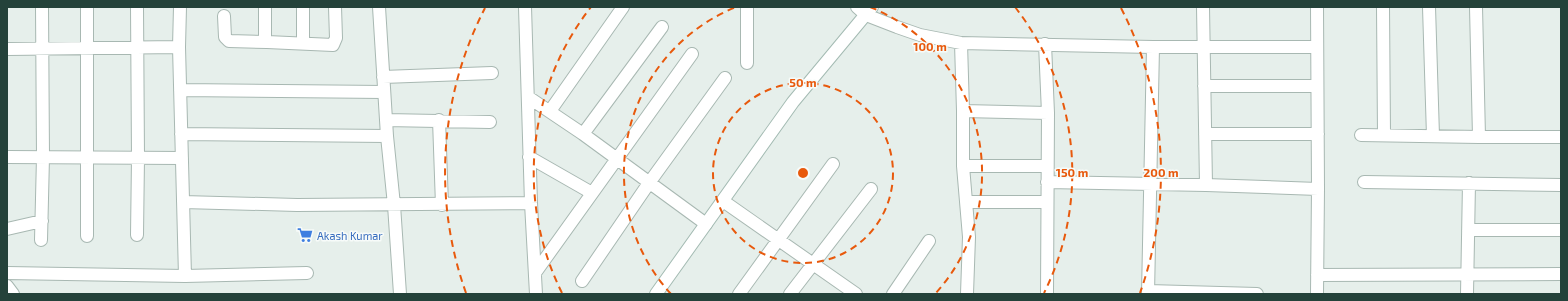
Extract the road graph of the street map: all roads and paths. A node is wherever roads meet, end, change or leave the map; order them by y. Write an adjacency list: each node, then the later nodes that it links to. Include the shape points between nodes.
1 (42, 7): 31 (street)
2 (88, 7): 28 (street)
3 (137, 7): 29 (street)
4 (180, 7): 24 (street)
5 (265, 7): 20 (street)
6 (303, 7): 22 (street)
7 (335, 7): 22 (street, via 334,44)
8 (379, 7): 35 (street)
9 (526, 7): 41 (street)
10 (623, 7): 42 (street)
11 (747, 7): 33 (street)
12 (1203, 7): 26 (street)
13 (1317, 7): 27 (street)
14 (1383, 7): 53 (street)
15 (1429, 7): 55 (street)
16 (1476, 7): 57 (street)
17 (865, 10): 21 (street, via 920,35); 78 (street, via 793,102)
18 (224, 16): 20 (street, via 225,37 229,41)
19 (662, 27): 49 (street)
20 (267, 42): 22 (street)
21 (961, 43): 23 (street); 43 (street)
22 (303, 44)
23 (1045, 44): 25 (street); 44 (street)
24 (179, 47): 29 (street); 39 (street)
25 (1153, 47): 26 (street); 72 (street)
26 (1204, 47): 27 (street); 37 (street)
27 (1317, 47): 38 (street)
28 (88, 48): 29 (street); 31 (street); 60 (street)
29 (136, 48): 62 (street)
30 (7, 49): 31 (street)
31 (43, 49): 59 (street)
32 (692, 54): 64 (street)
33 (747, 63)
34 (492, 72): 35 (street)
35 (383, 77): 40 (street)
36 (726, 78): 70 (street)
37 (1204, 86): 38 (street); 50 (street)
38 (1317, 86): 51 (street)
39 (180, 90): 40 (street); 48 (street)
40 (384, 92): 45 (street)
41 (528, 96): 42 (street); 61 (street)
42 (550, 111): 49 (street)
43 (963, 111): 44 (street); 66 (street)
44 (1048, 113): 67 (street)
45 (386, 120): 46 (street); 54 (street)
46 (439, 120): 47 (street); 84 (street)
47 (490, 122)
48 (181, 134): 54 (street); 63 (street)
49 (583, 134): 64 (street)
50 (1205, 134): 51 (street); 73 (street)
51 (1318, 134): 76 (street)
52 (1361, 135): 53 (street)
53 (1384, 135): 55 (street)
54 (387, 136): 83 (street)
55 (1433, 136): 57 (street)
56 (1561, 136): 57 (street)
57 (1479, 137)
58 (7, 157): 59 (street)
59 (43, 157): 60 (street); 85 (street)
60 (87, 157): 62 (street); 91 (street)
61 (529, 157): 77 (street); 82 (street)
62 (138, 158): 63 (street); 90 (street)
63 (182, 158): 79 (street)
64 (616, 160): 70 (street); 77 (street)
65 (833, 164): 93 (street)
66 (963, 166): 67 (street); 80 (street)
67 (1047, 166): 68 (street)
68 (1047, 182): 72 (street); 81 (street)
69 (1364, 182): 71 (street)
70 (649, 183): 86 (street); 103 (street)
71 (1469, 183): 74 (street); 88 (street)
72 (1150, 184): 73 (street); 106 (street)
73 (1206, 185): 76 (street)
74 (1561, 185)
75 (871, 189): 95 (street)
76 (1318, 189): 100 (street)
77 (592, 193): 98 (street)
78 (723, 201): 86 (street); 93 (street)
79 (183, 202): 83 (street); 102 (street)
80 (966, 202): 81 (street); 115 (street, via 969,237)
81 (1047, 202): 116 (street)
82 (531, 203): 84 (street); 98 (street)
83 (394, 205): 84 (street); 108 (street)
84 (442, 205)
85 (42, 222): 87 (street); 92 (street)
86 (706, 224): 110 (street)
87 (7, 229)
88 (1468, 230): 89 (street); 101 (street)
89 (1561, 230)
90 (137, 235)
91 (87, 236)
92 (41, 240)
93 (779, 240): 95 (street); 111 (street)
94 (929, 241): 114 (street)
95 (812, 263): 105 (street); 112 (street)
96 (7, 273): 102 (street)
97 (307, 273): 102 (street)
98 (535, 273): 109 (street)
99 (1561, 274): 101 (street)
100 (1317, 275): 101 (street); 119 (street)
101 (1468, 275): 120 (street)
102 (185, 276)
103 (582, 281)
104 (7, 286): 107 (street)
105 (843, 290): 113 (street)
106 (1148, 293): 117 (street)
107 (13, 294)
108 (400, 294)
109 (536, 294)
110 (656, 294)
111 (739, 294)
112 (790, 294)
113 (856, 294)
114 (893, 294)
115 (967, 294)
116 (1047, 294)
117 (1234, 294): 118 (street)
118 (1257, 294)
119 (1317, 294)
120 (1467, 294)

